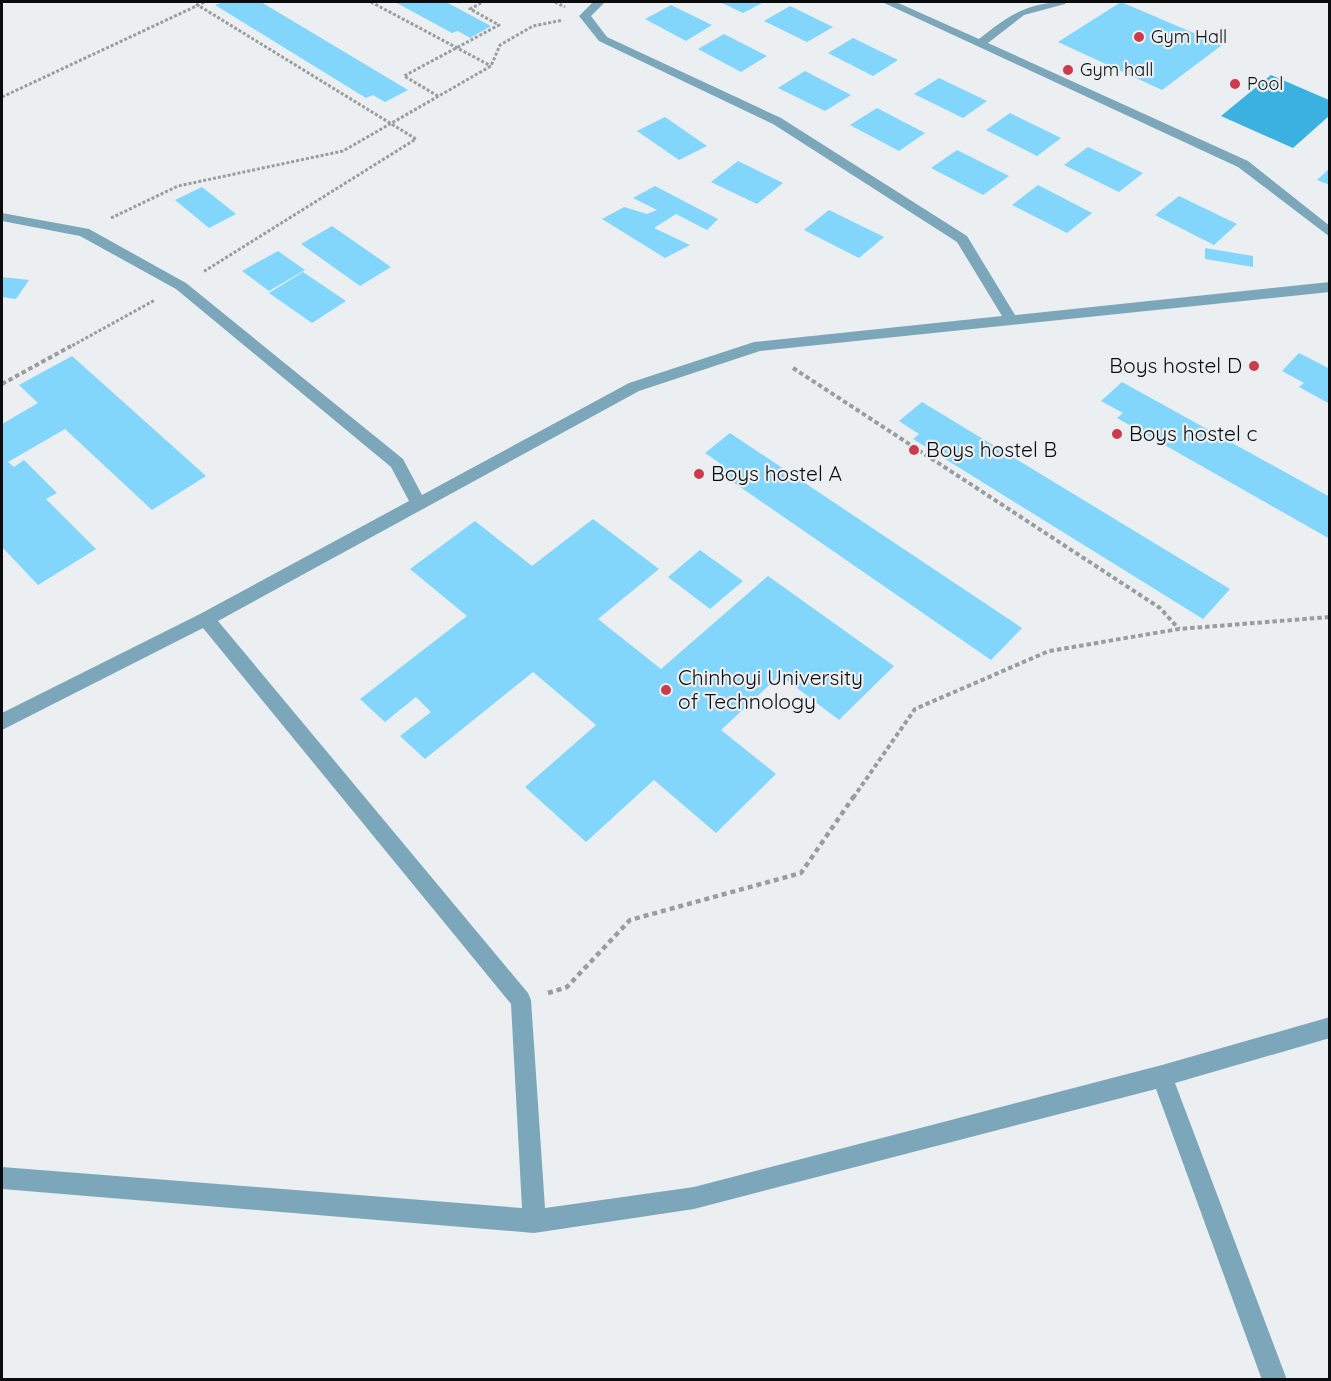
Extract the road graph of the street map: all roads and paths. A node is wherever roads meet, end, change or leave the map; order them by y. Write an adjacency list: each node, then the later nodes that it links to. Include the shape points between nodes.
1 (205, 2): 7 (path)
2 (371, 2): 10 (path)
3 (483, 2): 10 (path, via 470,9 499,24)
4 (599, 2): 8 (lane)
5 (888, 2): 9 (lane)
6 (1061, 2): 9 (lane, via 1020,13)
7 (196, 4): 13 (path); 14 (path)
8 (585, 16): 11 (path, via 533,26 500,45); 20 (lane, via 603,39 777,121 962,239)
9 (982, 42): 17 (lane, via 1243,164)
10 (456, 48): 11 (path); 12 (path, via 404,76)
11 (491, 66): 12 (path)
12 (438, 96): 14 (path)
13 (2, 97)
14 (392, 124): 16 (path, via 343,151 178,186); 18 (path, via 416,139)
15 (2, 218): 16 (lane)
16 (84, 232): 18 (lane)
17 (1329, 233)
18 (181, 286): 22 (path); 23 (lane, via 397,463)
19 (1329, 287): 20 (lane)
20 (1010, 318): 21 (lane)
21 (759, 346): 23 (lane, via 634,387); 26 (path, via 1160,608)
22 (2, 384)
23 (419, 504): 25 (lane)
24 (1329, 617): 26 (path)
25 (206, 619): 27 (lane); 28 (lane)
26 (1179, 629): 28 (path, via 1049,651 915,710 801,873 630,920 567,987)
27 (2, 722)
28 (521, 1000): 32 (lane)
29 (1329, 1027): 30 (lane)
30 (1162, 1076): 32 (lane, via 694,1198); 33 (lane)
31 (2, 1178): 32 (lane)
32 (534, 1221)
33 (1275, 1380)

